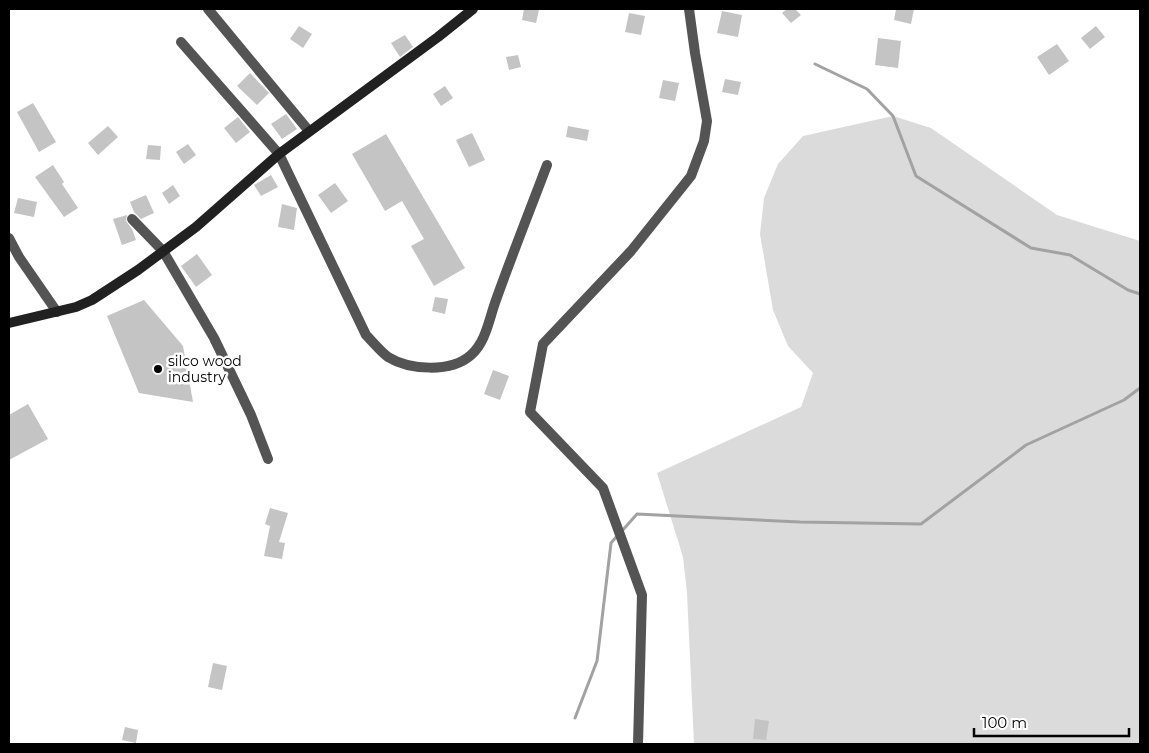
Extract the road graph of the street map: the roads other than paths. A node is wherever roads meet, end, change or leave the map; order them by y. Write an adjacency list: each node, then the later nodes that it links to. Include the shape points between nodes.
1 (208, 9): 5 (street)
2 (473, 9): 5 (main road)
3 (689, 9): 14 (street, via 707,121 704,141 691,176 631,251 543,344 530,412 603,488 642,595)
4 (181, 42): 6 (street)
5 (309, 131): 6 (main road)
6 (279, 154): 7 (street, via 366,336 388,357 417,367 442,368 457,363 471,356 482,341); 10 (main road, via 196,227)
7 (547, 165)
8 (132, 219): 10 (street)
9 (9, 238): 11 (street)
10 (163, 251): 11 (main road, via 92,300); 13 (street, via 214,338)
11 (57, 312): 12 (main road)
12 (9, 323)
13 (268, 459)
14 (638, 744)

